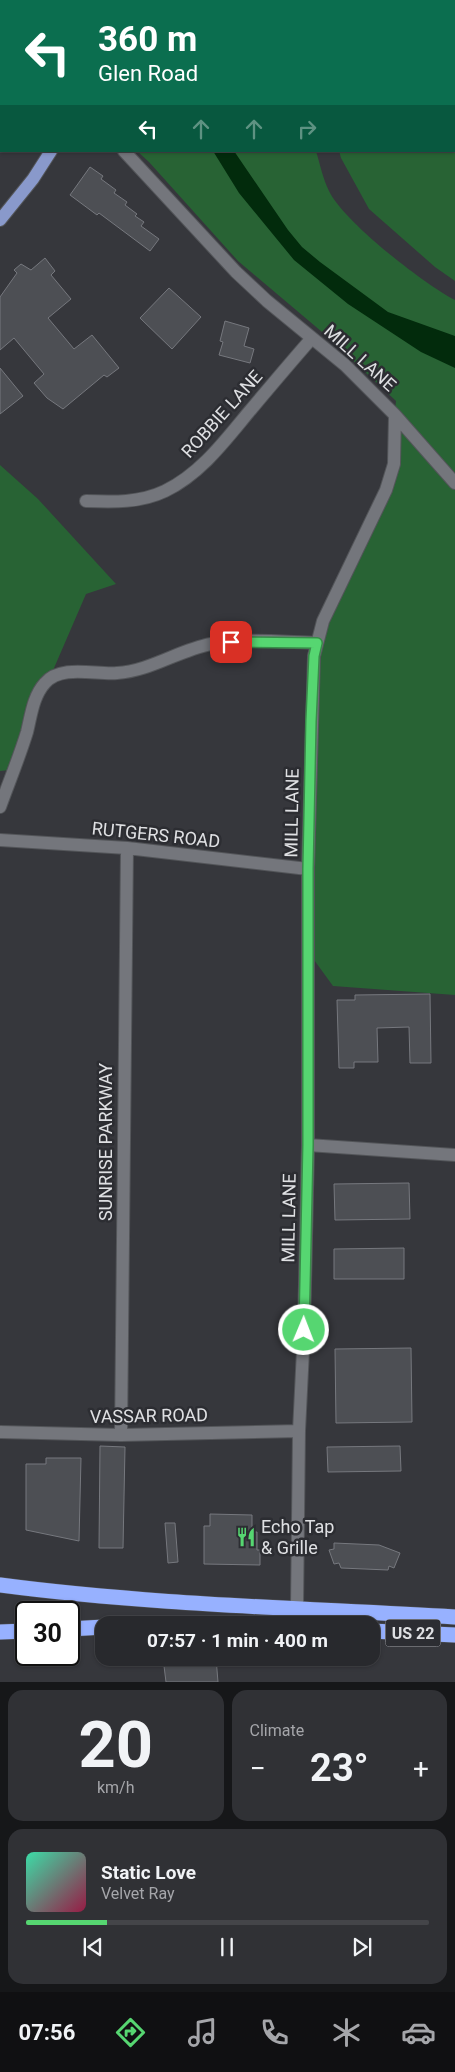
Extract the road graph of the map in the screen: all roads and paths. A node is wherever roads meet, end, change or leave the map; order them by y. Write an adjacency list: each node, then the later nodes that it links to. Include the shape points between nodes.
1 (50, 152): 3 (main road)
2 (125, 152): 4 (street, MILL LANE, via 236,272)
3 (0, 220)
4 (312, 338): 5 (street, MILL LANE, via 346,365); 7 (street, ROBBIE LANE, via 217,450 182,480 165,491 144,498 118,502)
5 (395, 415): 6 (street); 8 (street, MILL LANE, via 394,464 386,490 323,621)
6 (455, 483)
7 (86, 501)
8 (317, 643): 9 (street, via 211,644 119,673 66,672 54,676 44,683 35,700); 12 (street, MILL LANE, via 312,684)
9 (0, 807)
10 (0, 840): 11 (street, RUTGERS ROAD)
11 (126, 848): 12 (street, RUTGERS ROAD); 17 (street, SUNRISE PARKWAY)
12 (308, 869): 13 (street, MILL LANE)
13 (308, 1145): 14 (street); 15 (street, MILL LANE)
14 (455, 1155)
15 (298, 1431): 17 (street, VASSAR ROAD); 19 (street, MILL LANE)
16 (0, 1432): 17 (street, VASSAR ROAD)
17 (121, 1436)
18 (0, 1585): 19 (highway, US 22, via 203,1605)
19 (297, 1608): 20 (highway, US 22)
20 (455, 1617)
21 (80, 1628): 22 (highway)
22 (95, 1628)
23 (380, 1632): 24 (highway, US 22)
24 (455, 1635)

